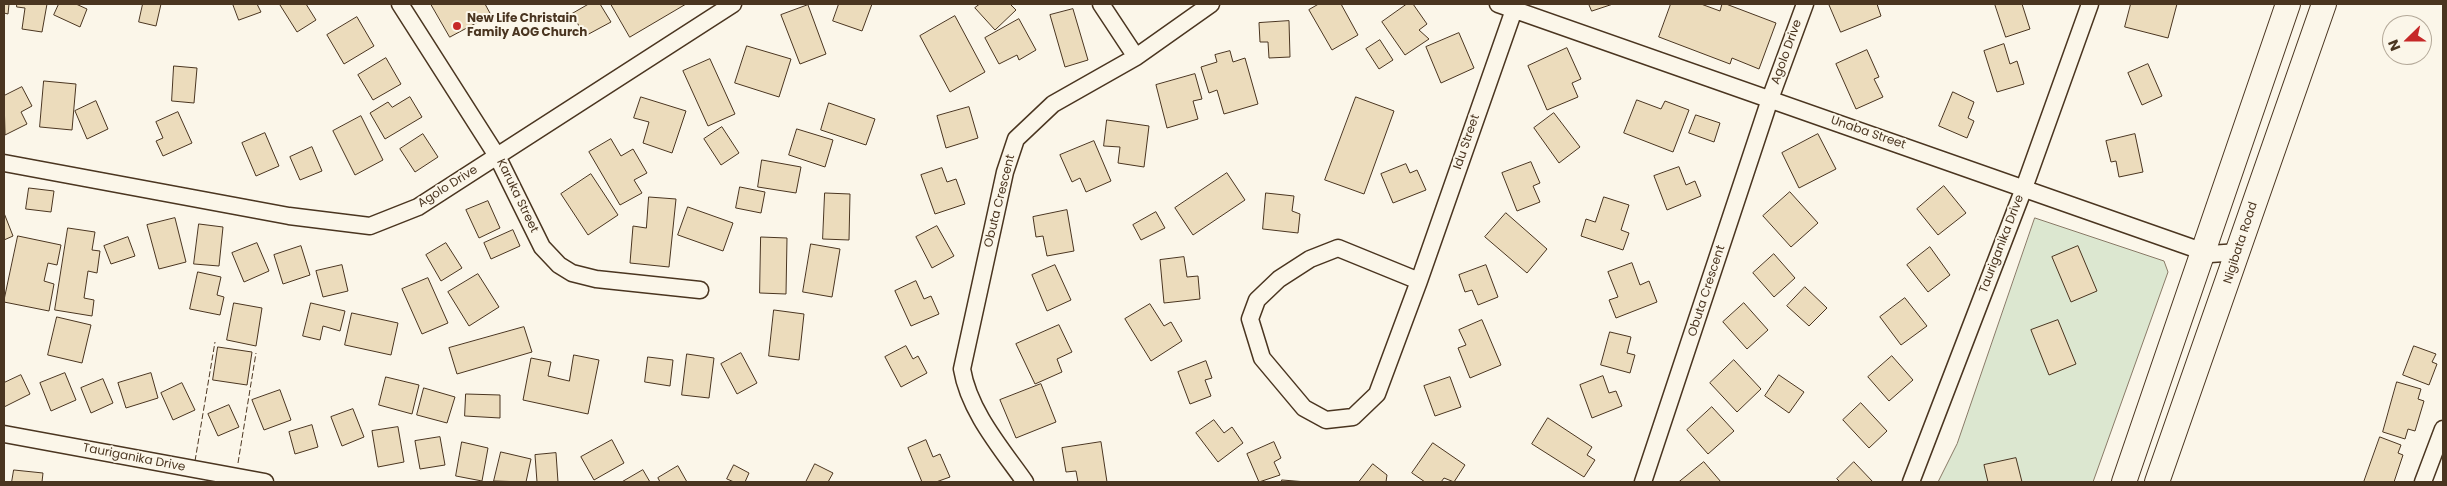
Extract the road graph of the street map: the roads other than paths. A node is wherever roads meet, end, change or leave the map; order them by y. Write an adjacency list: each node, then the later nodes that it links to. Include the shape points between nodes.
1 (400, 4): 13 (street, Karuka Street)
2 (733, 4): 13 (street, Agolo Drive)
3 (1101, 4): 11 (street)
4 (1211, 4): 11 (street, Obuta Crescent)
5 (1498, 4): 10 (street, Unaba Street)
6 (1804, 4): 12 (street, Agolo Drive)
7 (2090, 4): 15 (street, Tauriganika Drive)
8 (2288, 4): 16 (street)
9 (2324, 4): 17 (street, Nigibata Road)
10 (1514, 6): 12 (street, Unaba Street); 18 (street, Idu Street)
11 (1136, 57): 23 (street, Obuta Crescent, via 1053,104 1016,139 1004,172 962,369 965,388)
12 (1770, 99): 15 (street, Unaba Street); 24 (street, Obuta Crescent)
13 (497, 156): 14 (street, Agolo Drive, via 418,207 370,226 289,216); 19 (street, Karuka Street, via 542,247 559,265 572,273 596,280)
14 (4, 164)
15 (2024, 188): 16 (street, Unaba Street); 25 (street, Tauriganika Drive)
16 (2202, 251): 17 (street, Unaba Street, via 2219,255); 26 (street)
17 (2239, 252): 27 (street, Nigibata Road)
18 (1419, 281): 18 (street, via 1338,248 1310,259 1279,279 1257,300 1250,319 1262,358 1304,408 1326,420 1353,417 1377,394)
19 (700, 290)
20 (2443, 429): 28 (street)
21 (4, 434): 22 (street, Tauriganika Drive)
22 (264, 482)
23 (1025, 482)
24 (1643, 482)
25 (1911, 482)
26 (2124, 482)
27 (2157, 482)
28 (2423, 482)

